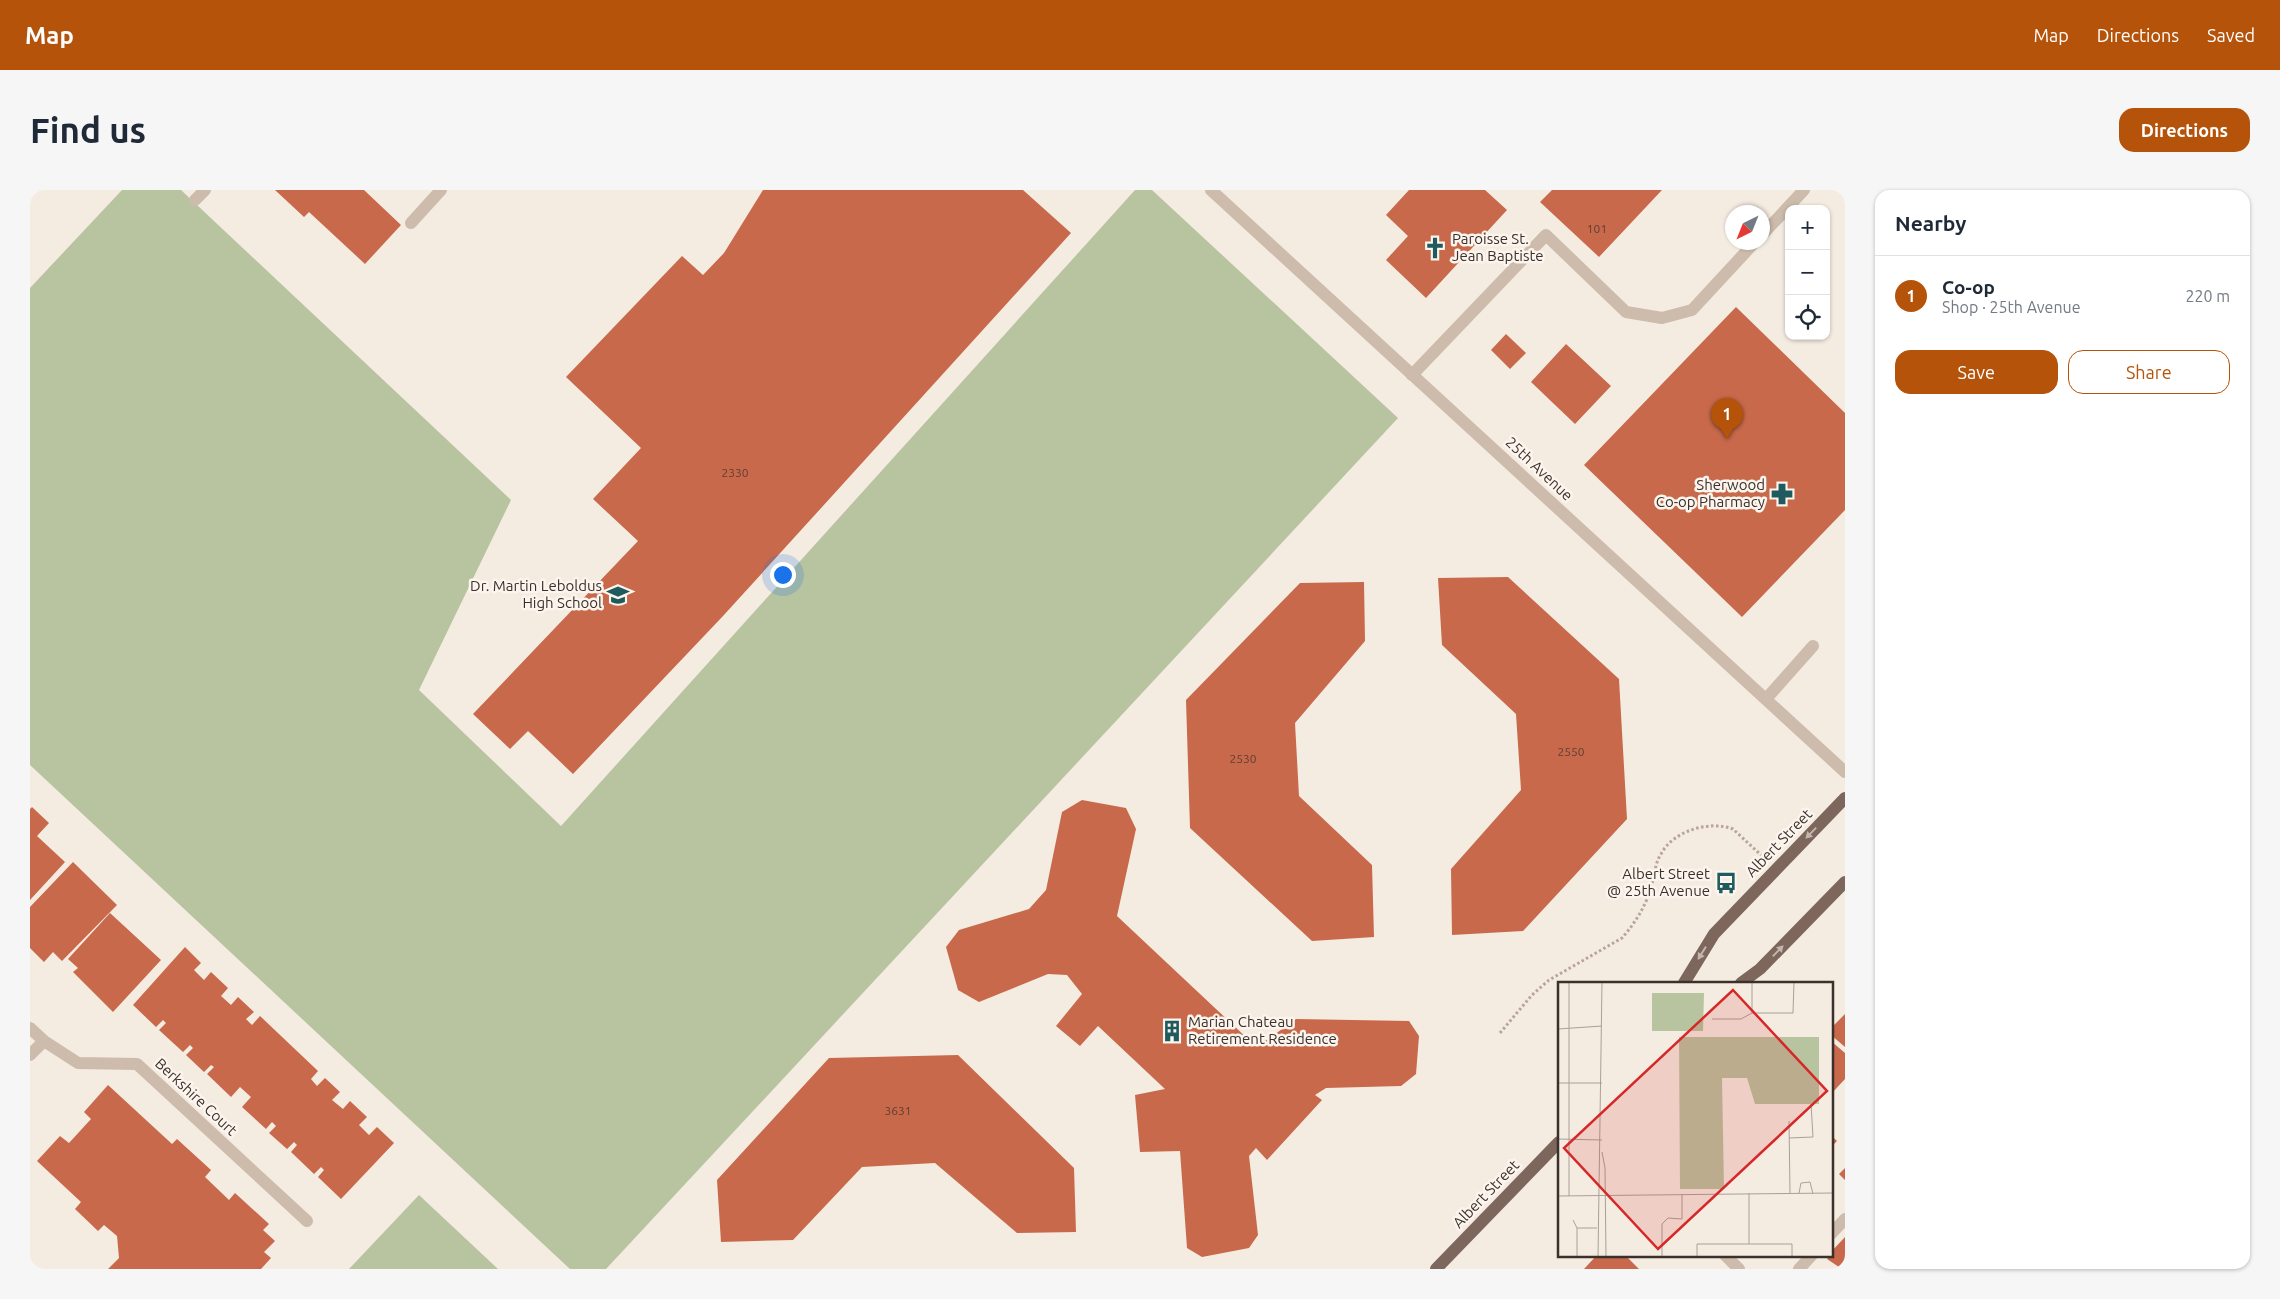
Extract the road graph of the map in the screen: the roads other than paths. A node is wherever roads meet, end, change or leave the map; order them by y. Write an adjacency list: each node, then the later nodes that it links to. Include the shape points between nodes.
1 (205, 190): 5 (street)
2 (441, 190): 6 (street)
3 (1211, 190): 9 (street, 25th Avenue)
4 (1804, 190): 7 (street)
5 (195, 200)
6 (411, 224)
7 (1770, 226)
8 (1748, 250): 9 (street, via 1692,310 1662,318 1626,312 1546,234)
9 (1412, 375): 11 (street, 25th Avenue)
10 (1813, 646): 11 (street)
11 (1766, 699): 12 (street, 25th Avenue)
12 (1845, 772)
13 (1845, 798): 15 (main road, Albert Street, one-way to 15, via 1714,934)
14 (1845, 882): 16 (main road, one-way to 14, via 1760,969)
15 (1685, 982)
16 (1742, 982)
17 (30, 1028): 18 (street, Berkshire Court)
18 (44, 1041): 19 (street); 22 (street, Berkshire Court, via 78,1063 137,1064)
19 (30, 1055)
20 (1558, 1143): 26 (main road, Albert Street)
21 (1845, 1218): 23 (street)
22 (307, 1221)
23 (1832, 1233)
24 (1726, 1256): 27 (street)
25 (1811, 1256): 28 (street)
26 (1436, 1269)
27 (1739, 1269)
28 (1799, 1269)

